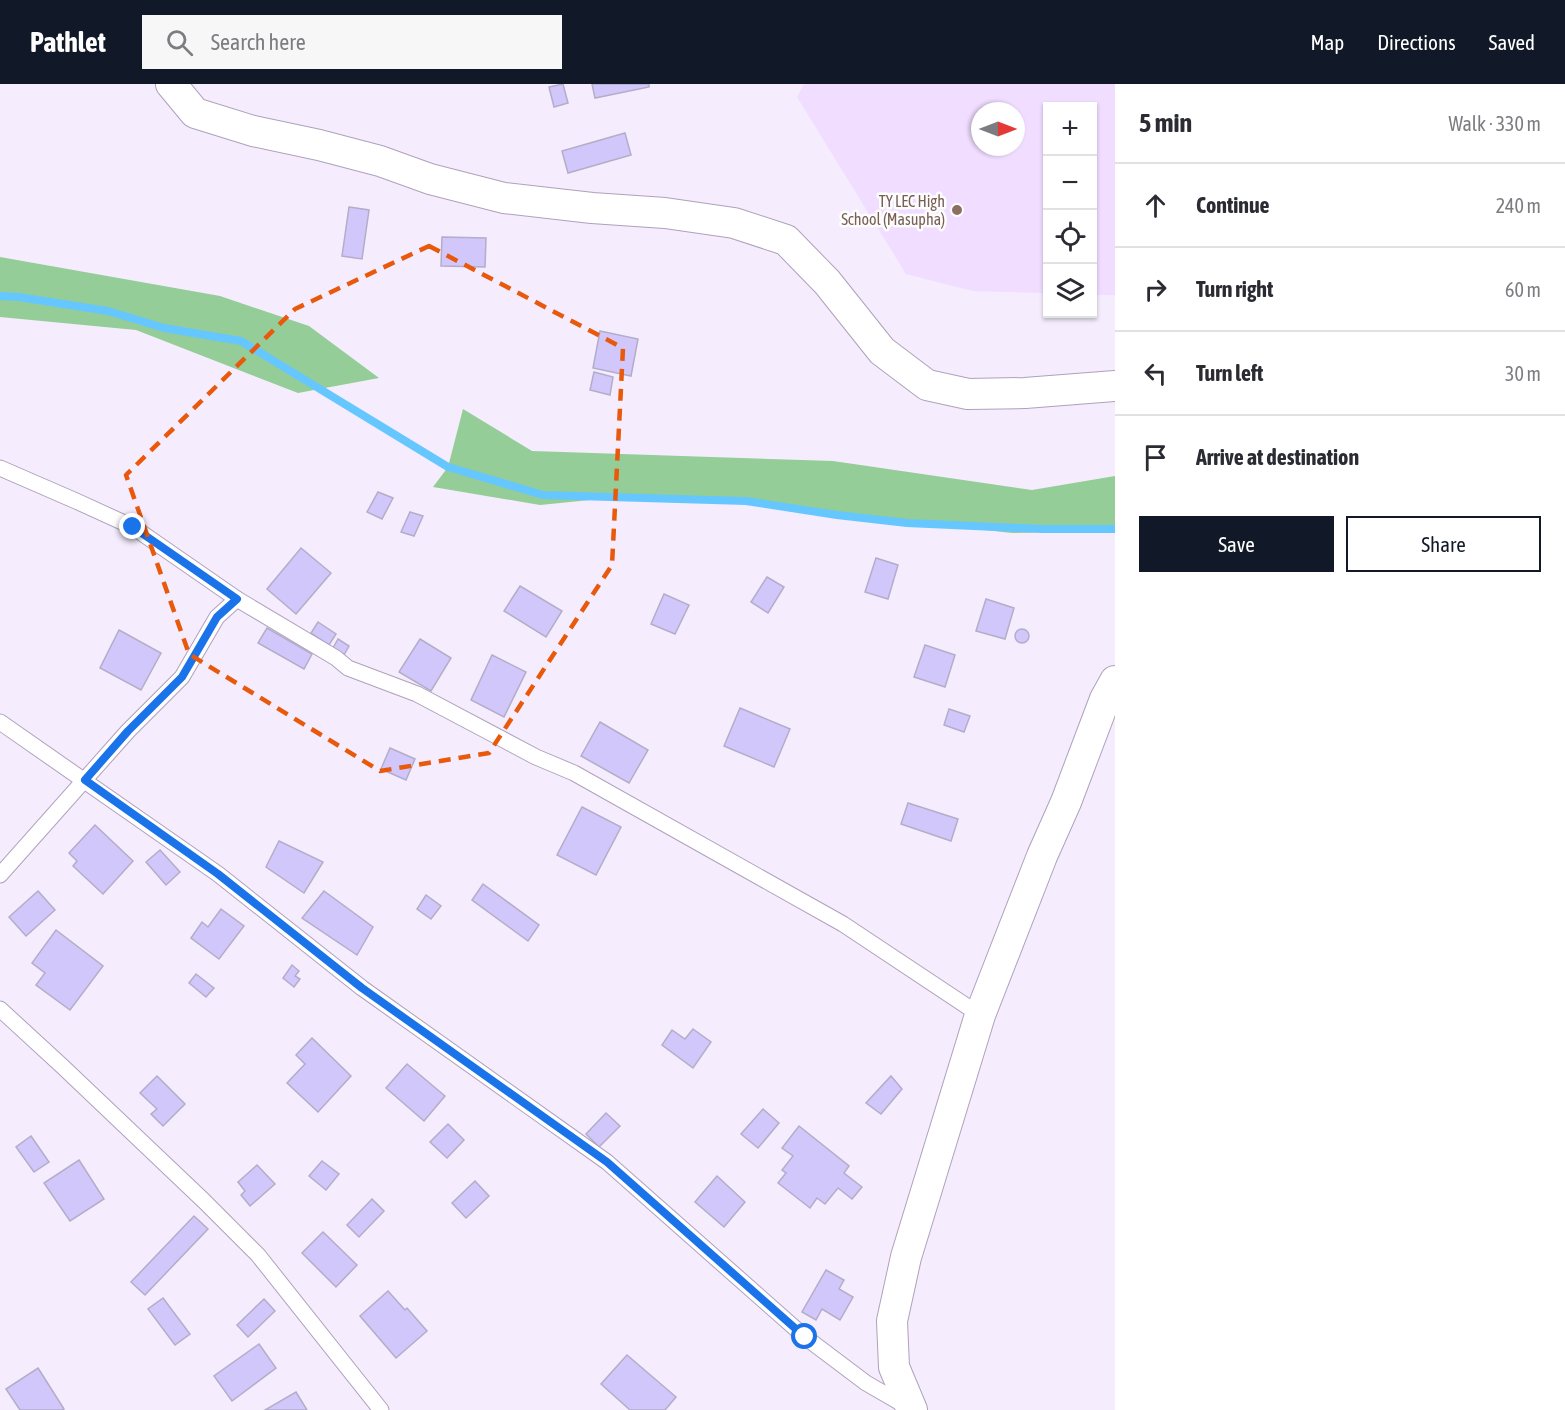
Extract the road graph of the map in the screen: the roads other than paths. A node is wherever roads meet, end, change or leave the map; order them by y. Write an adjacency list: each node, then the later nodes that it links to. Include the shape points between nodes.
1 (171, 84): 2 (street, via 195,113 504,198 734,223 786,240 827,282 882,351 927,386 968,394)
2 (1115, 386)
3 (0, 468): 4 (lane, via 133,527)
4 (237, 599): 7 (lane, via 217,617 182,677); 10 (lane, via 348,668 417,694 574,773 843,924)
5 (1115, 681): 10 (street)
6 (0, 722): 7 (lane)
7 (85, 780): 8 (lane); 11 (lane, via 218,874 362,988 607,1162 805,1337 866,1383)
8 (0, 875)
9 (0, 1009): 12 (lane, via 258,1255)
10 (980, 1015): 11 (street, via 906,1257 892,1322 894,1367)
11 (912, 1409)
12 (381, 1410)

